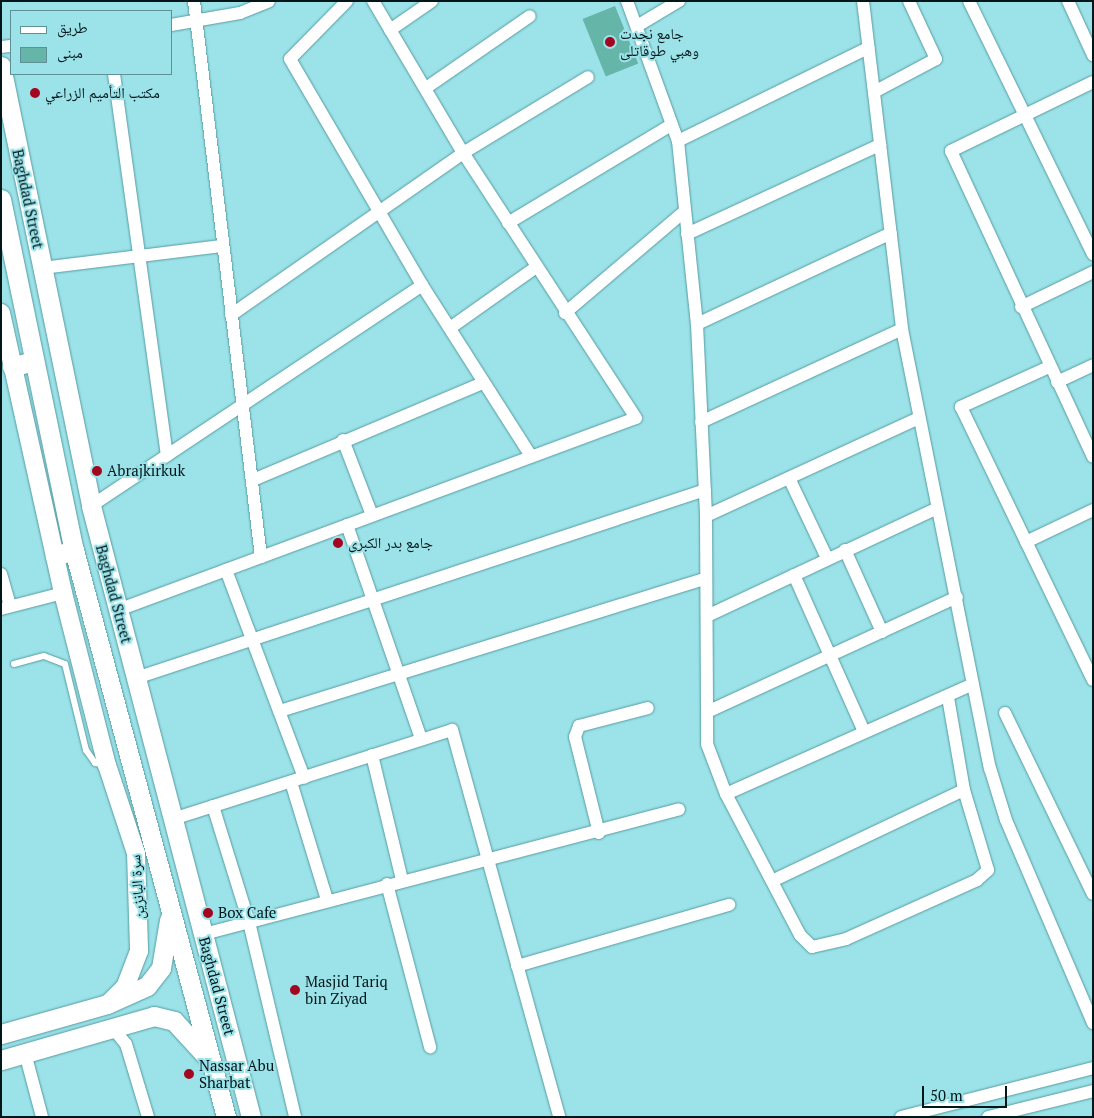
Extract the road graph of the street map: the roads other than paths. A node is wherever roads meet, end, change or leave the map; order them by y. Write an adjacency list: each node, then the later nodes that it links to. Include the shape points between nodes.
1 (194, 1): 13 (street)
2 (269, 1): 13 (street)
3 (347, 1): 32 (street, via 290,59)
4 (373, 1): 16 (street)
5 (432, 1): 16 (street)
6 (627, 1): 15 (street)
7 (679, 1): 15 (street)
8 (863, 1): 17 (street)
9 (910, 1): 24 (street, via 936,59)
10 (969, 1): 25 (street)
11 (1068, 1): 18 (street)
12 (530, 16): 23 (street)
13 (197, 23): 14 (street); 36 (street)
14 (172, 25)
15 (637, 26): 26 (street)
16 (390, 30): 23 (street)
17 (868, 48): 24 (street); 27 (street)
18 (1093, 55)
19 (1, 66): 40 (main road, Baghdad Street)
20 (114, 75): 38 (street)
21 (588, 77): 29 (street)
22 (1093, 82): 25 (street)
23 (426, 88): 29 (street)
24 (874, 92): 28 (street)
25 (1023, 116): 37 (street); 45 (street, via 951,151)
26 (671, 124): 27 (street); 33 (street)
27 (678, 141): 31 (street)
28 (880, 145): 34 (street); 35 (street)
29 (463, 153): 32 (street); 33 (street)
30 (1, 199): 44 (main road, Baghdad Street)
31 (685, 211): 35 (street); 46 (street)
32 (379, 213): 42 (street); 48 (street)
33 (508, 223): 39 (street)
34 (891, 233): 49 (street); 51 (street)
35 (687, 234): 49 (street)
36 (222, 246): 38 (street); 48 (street)
37 (1093, 254)
38 (137, 255): 40 (street); 63 (street)
39 (536, 267): 46 (street); 50 (street)
40 (42, 268): 43 (main road, Baghdad Street)
41 (1093, 272): 45 (street)
42 (422, 285): 50 (street); 59 (street)
43 (49, 295): 44 (main road); 69 (main road, Baghdad Street)
44 (20, 298): 53 (main road, Baghdad Street)
45 (1021, 307): 54 (street)
46 (565, 313): 64 (street, via 636,418)
47 (1, 314): 52 (main road, سرة البانزين)
48 (231, 315): 59 (street)
49 (697, 324): 61 (street)
50 (450, 328): 58 (street)
51 (902, 329): 60 (street); 61 (street)
52 (3, 332): 56 (main road, سرة البانزين)
53 (33, 361): 56 (main road); 76 (main road, Baghdad Street)
54 (1049, 366): 57 (street); 75 (street, via 961,407)
55 (1093, 366): 57 (street)
56 (12, 367): 78 (main road, سرة البانزين)
57 (1057, 382): 65 (street)
58 (483, 383): 62 (street); 64 (street)
59 (244, 405): 63 (street); 67 (street)
60 (918, 418): 66 (street); 70 (street)
61 (702, 422): 68 (street)
62 (343, 440): 67 (street); 72 (street)
63 (167, 456): 69 (street)
64 (531, 456): 72 (street)
65 (1093, 457)
66 (789, 478): 73 (street); 80 (street)
67 (253, 480): 79 (street)
68 (705, 490): 73 (street); 87 (street)
69 (91, 506): 89 (main road, Baghdad Street)
70 (935, 509): 77 (street); 86 (street)
71 (1093, 510): 75 (street)
72 (372, 515): 74 (street)
73 (706, 516): 84 (street)
74 (347, 525): 79 (street); 87 (street)
75 (1026, 542): 97 (street)
76 (74, 550): 78 (main road); 122 (main road, Baghdad Street)
77 (845, 550): 80 (street); 91 (street)
78 (54, 556): 85 (main road, سرة البانزين)
79 (261, 557): 81 (street)
80 (827, 558): 83 (street)
81 (226, 570): 89 (street); 92 (street)
82 (1, 574): 88 (street)
83 (794, 575): 90 (street); 93 (street)
84 (705, 580): 90 (street); 95 (street)
85 (64, 597): 88 (street); 107 (main road, سرة البانزين)
86 (957, 597): 91 (street); 98 (street)
87 (373, 599): 92 (street); 95 (street)
88 (6, 608)
89 (118, 610): 96 (main road, Baghdad Street)
90 (707, 616): 102 (street)
91 (882, 632): 93 (street)
92 (254, 639): 96 (street); 101 (street)
93 (831, 655): 102 (street); 104 (street)
94 (14, 664): 107 (lane, via 44,656 65,664 86,750 95,763)
95 (399, 674): 101 (street); 105 (street)
96 (136, 678): 113 (main road, Baghdad Street)
97 (1093, 680)
98 (973, 684): 99 (street); 127 (street, via 990,768 1006,820)
99 (948, 697): 104 (street); 109 (street)
100 (648, 708): 114 (street, via 579,726 575,737)
101 (280, 711): 108 (street)
102 (707, 712): 110 (street, via 707,744)
103 (1005, 713): 119 (street)
104 (864, 729): 110 (street)
105 (421, 739): 106 (street); 115 (street, via 452,730)
106 (372, 755): 108 (street); 116 (street)
107 (107, 765): 126 (main road, سرة البانزين, via 136,853 140,915 139,951 131,973)
108 (297, 780): 111 (street); 120 (street)
109 (964, 790): 117 (street); 117 (street, via 989,864 977,880 822,948 812,947 800,935)
110 (726, 794): 117 (street)
111 (213, 806): 113 (street); 123 (street)
112 (679, 809): 114 (street)
113 (174, 819): 124 (main road, Baghdad Street)
114 (599, 833): 115 (street)
115 (487, 857): 116 (street); 125 (street)
116 (402, 880): 118 (street)
117 (772, 881)
118 (387, 884): 120 (street); 130 (street)
119 (1093, 894)
120 (327, 900): 123 (street)
121 (729, 905): 125 (street)
122 (170, 906): 126 (main road, via 165,955 156,978); 133 (main road, Baghdad Street)
123 (249, 922): 124 (street); 142 (street)
124 (204, 934): 141 (main road, Baghdad Street)
125 (517, 966): 143 (street)
126 (107, 1004): 128 (main road); 129 (main road)
127 (1093, 1023)
128 (112, 1027): 131 (main road); 133 (main road, via 164,1017 183,1029); 139 (street, via 126,1044)
129 (1, 1034)
130 (430, 1047)
131 (25, 1053): 132 (main road); 138 (street)
132 (1, 1060)
133 (211, 1062): 140 (main road, Baghdad Street)
134 (1093, 1068): 135 (street)
135 (1044, 1081): 137 (street); 144 (street)
136 (1093, 1091): 137 (street)
137 (1053, 1100): 145 (street)
138 (42, 1117)
139 (148, 1117)
140 (226, 1117)
141 (251, 1117)
142 (295, 1117)
143 (559, 1117)
144 (901, 1117)
145 (988, 1117)

